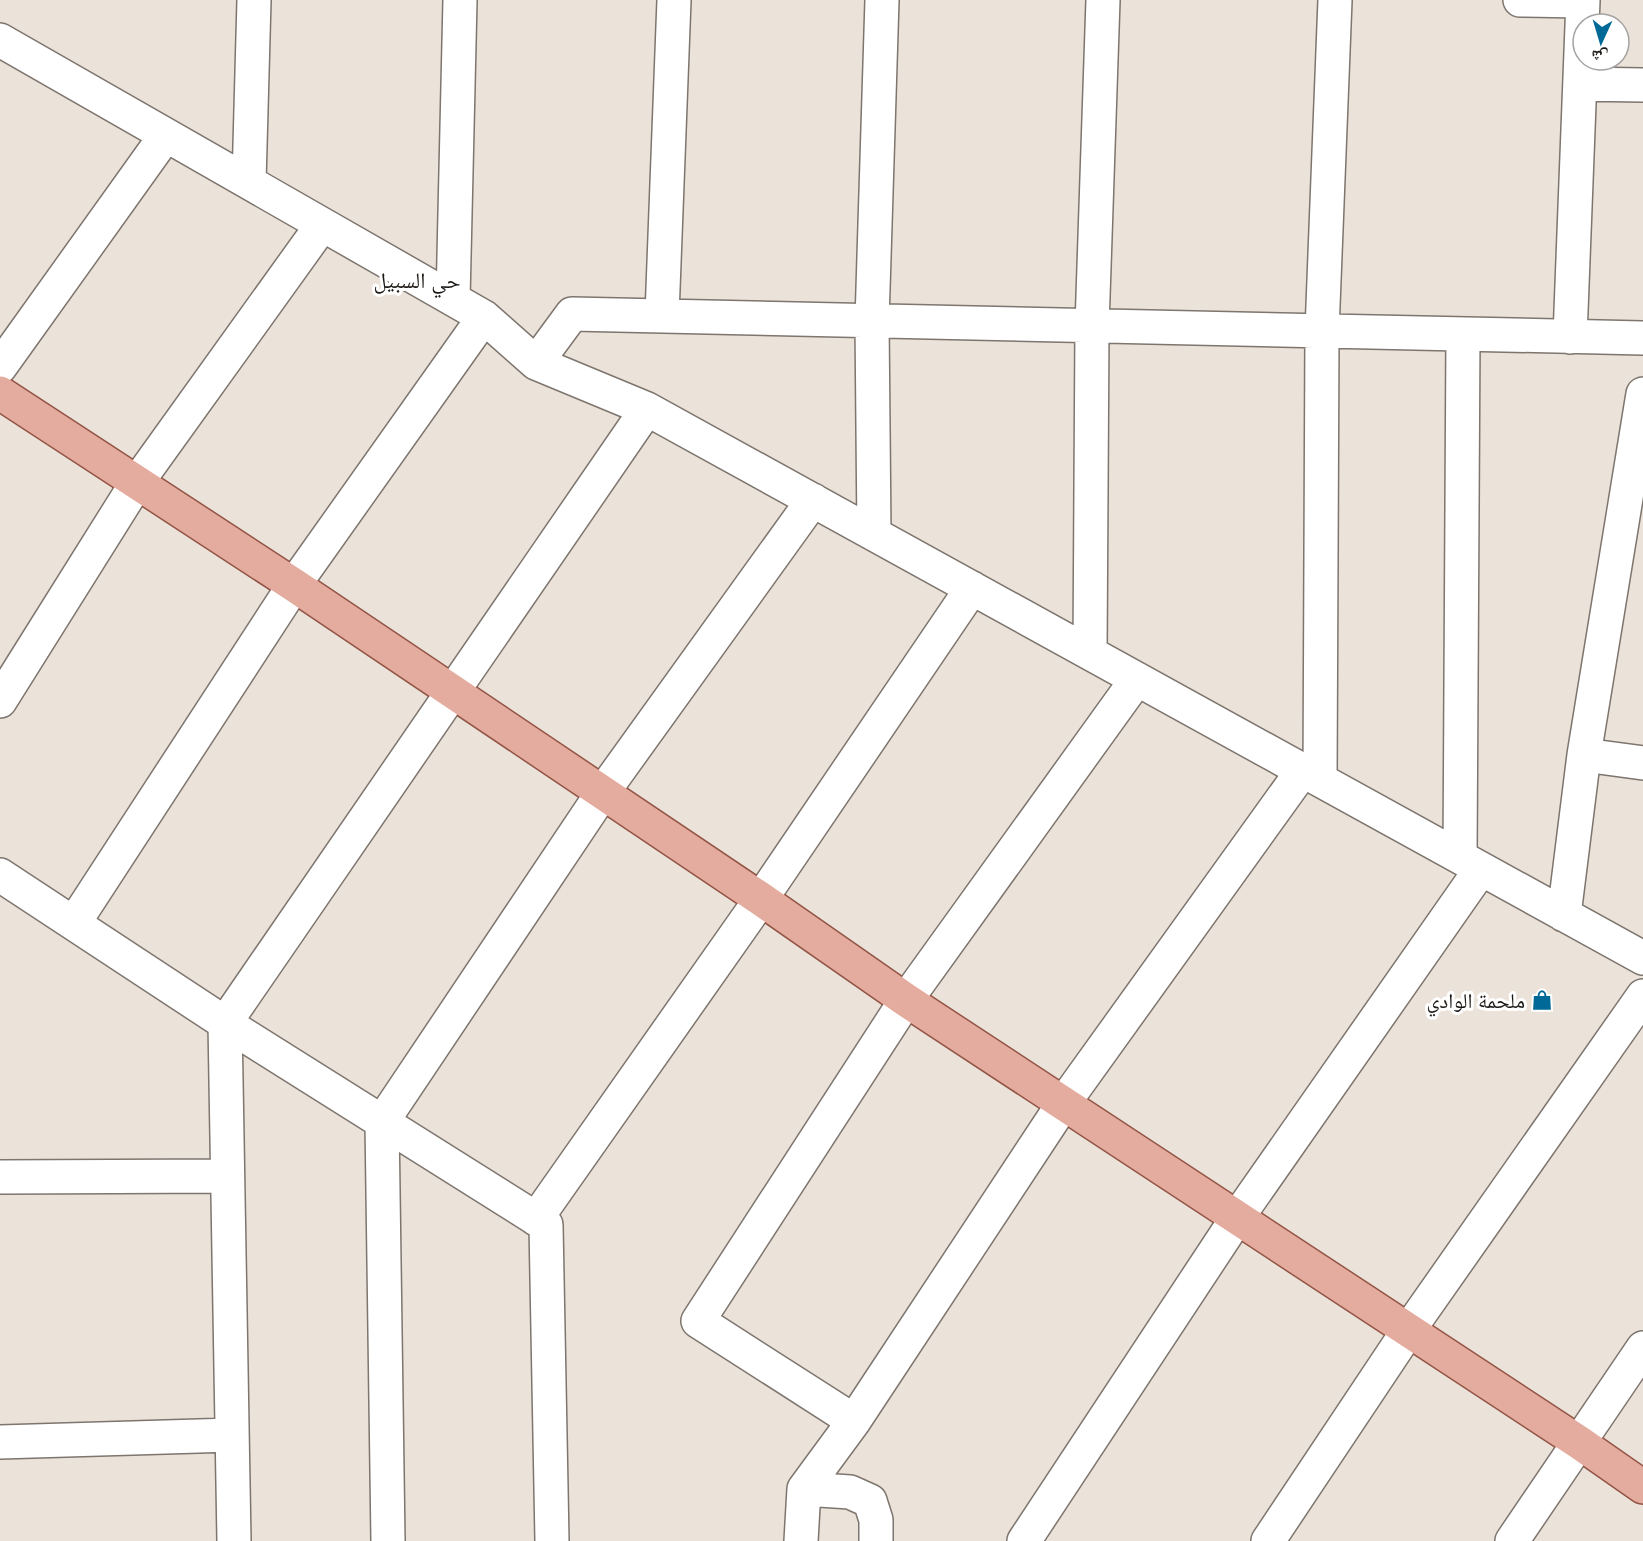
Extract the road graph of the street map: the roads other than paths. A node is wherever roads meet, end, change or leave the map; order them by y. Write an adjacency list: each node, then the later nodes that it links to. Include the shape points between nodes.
1 (254, 0): 13 (street)
2 (460, 0): 15 (street)
3 (674, 0): 16 (street)
4 (882, 0): 18 (street)
5 (1103, 0): 19 (street)
6 (1335, 0): 20 (street)
7 (1520, 0): 8 (street)
8 (1583, 1): 10 (street)
9 (0, 40): 12 (street)
10 (1580, 84): 11 (street); 22 (street)
11 (1643, 85)
12 (166, 135): 13 (street); 25 (street)
13 (249, 182): 14 (street)
14 (322, 225): 15 (street); 29 (street)
15 (453, 299): 17 (street)
16 (662, 315): 18 (street); 24 (street, via 572,314)
17 (484, 317): 24 (street); 32 (street)
18 (872, 321): 19 (street); 31 (street)
19 (1092, 326): 20 (street); 34 (street)
20 (1322, 331): 21 (street); 40 (street)
21 (1463, 334): 22 (street); 42 (street)
22 (1570, 337): 23 (street)
23 (1643, 338)
24 (536, 363): 28 (street)
25 (0, 368)
26 (0, 393): 29 (main road)
27 (1643, 394): 38 (street)
28 (647, 409): 30 (street); 36 (street)
29 (136, 484): 32 (main road); 37 (street)
30 (813, 500): 31 (street); 41 (street)
31 (874, 534): 33 (street)
32 (294, 585): 36 (main road); 46 (street)
33 (972, 588): 34 (street); 44 (street)
34 (1090, 653): 35 (street)
35 (1137, 679): 40 (street); 49 (street)
36 (451, 692): 41 (main road); 50 (street)
37 (0, 701)
38 (1584, 755): 39 (street); 45 (street)
39 (1643, 763)
40 (1311, 775): 42 (street); 51 (street)
41 (603, 792): 44 (main road); 52 (street)
42 (1471, 863): 45 (street); 55 (street)
43 (0, 875): 46 (street)
44 (761, 899): 49 (main road); 56 (street)
45 (1564, 915): 47 (street)
46 (74, 923): 50 (street)
47 (1643, 958)
48 (1643, 996): 57 (street)
49 (906, 1000): 51 (main road); 59 (street, via 698,1321)
50 (225, 1023): 52 (street); 53 (street)
51 (1063, 1104): 55 (main road); 59 (street)
52 (382, 1122): 56 (street); 66 (street)
53 (227, 1176): 54 (street); 60 (street)
54 (0, 1178)
55 (1237, 1218): 57 (main road); 70 (street)
56 (536, 1219): 67 (street, via 546,1225)
57 (1408, 1331): 62 (main road); 71 (street)
58 (1643, 1348): 62 (street)
59 (855, 1421): 64 (street)
60 (232, 1435): 61 (street); 65 (street)
61 (0, 1442)
62 (1580, 1443): 63 (main road); 72 (street)
63 (1643, 1487)
64 (804, 1489): 68 (street); 69 (street, via 850,1492 870,1501 876,1520)
65 (234, 1541)
66 (388, 1541)
67 (552, 1541)
68 (801, 1541)
69 (876, 1541)
70 (1024, 1541)
71 (1268, 1541)
72 (1512, 1541)

